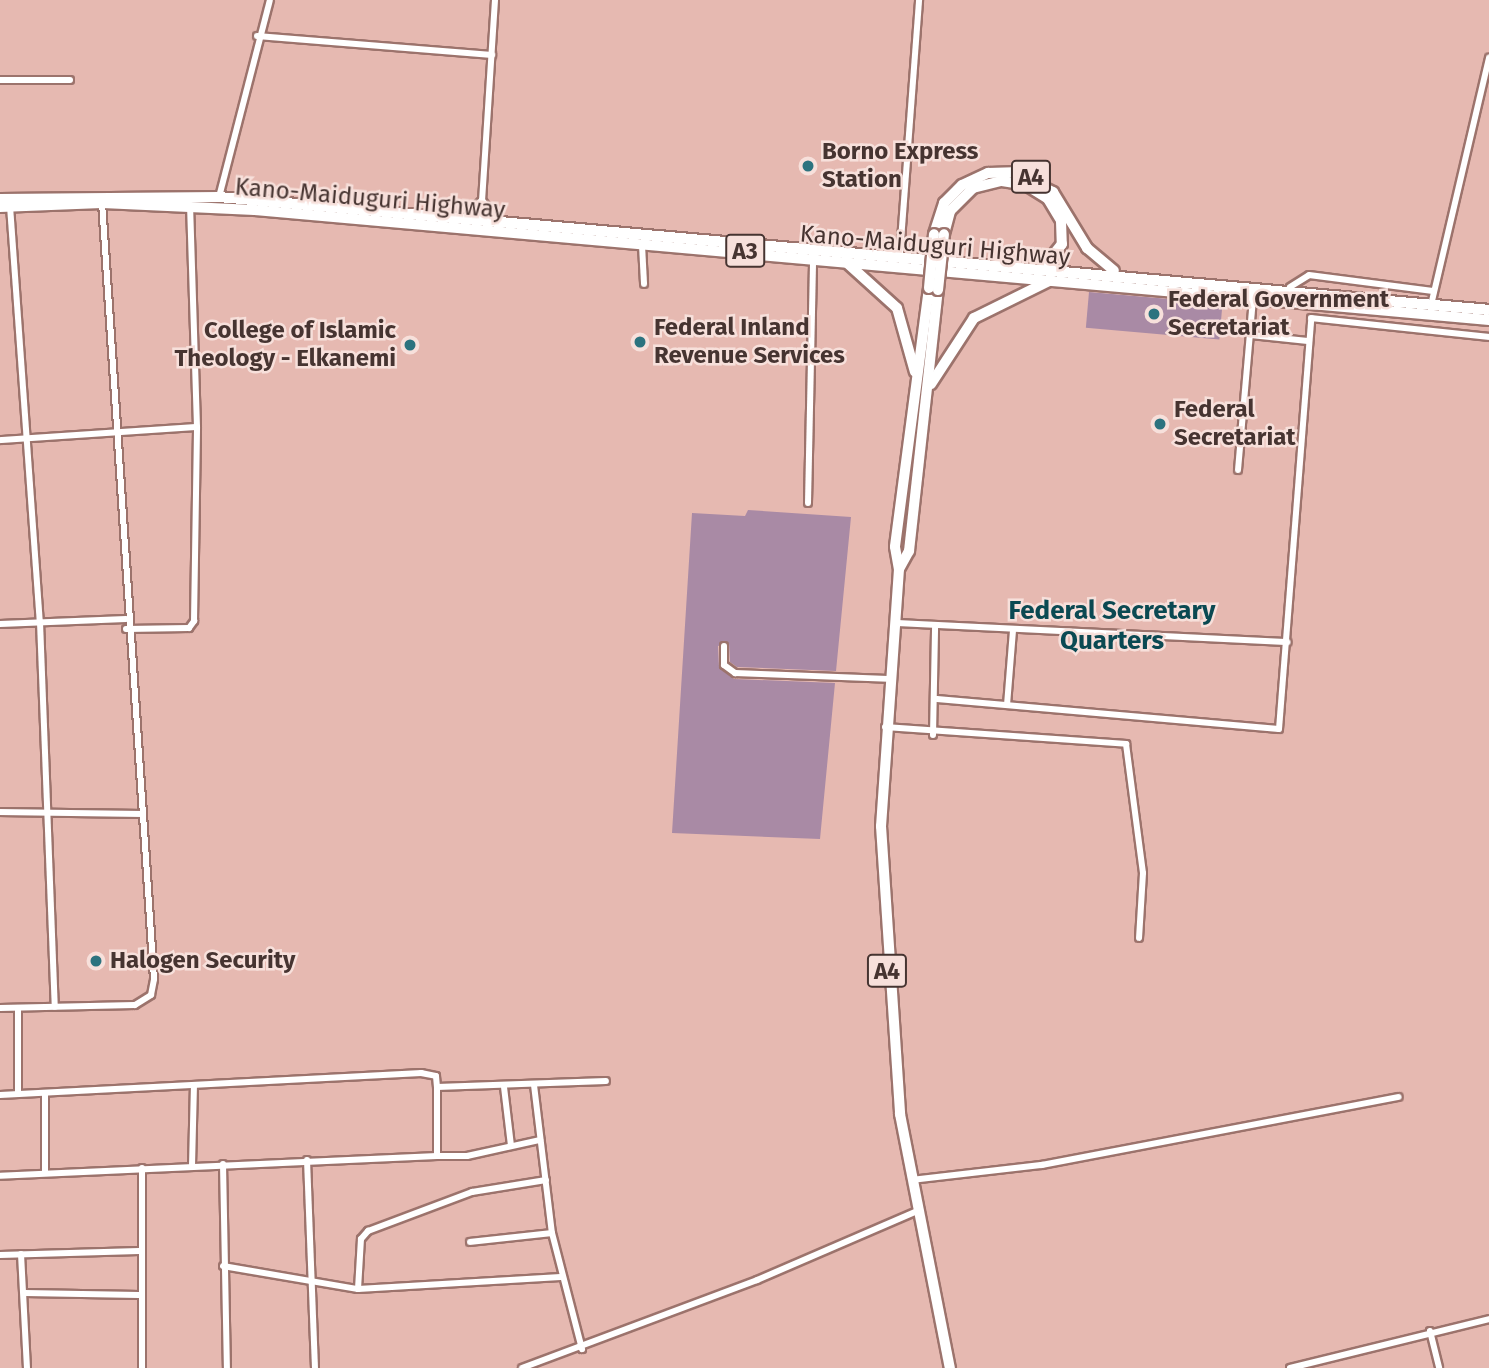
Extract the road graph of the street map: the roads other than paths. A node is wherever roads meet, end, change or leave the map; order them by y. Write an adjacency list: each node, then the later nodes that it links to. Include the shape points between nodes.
1 (270, 0): 4 (street)
2 (495, 0): 5 (street)
3 (919, 0): 19 (street)
4 (257, 36): 5 (street); 9 (street)
5 (492, 55): 11 (street)
6 (1489, 58): 27 (street)
7 (0, 80): 8 (street)
8 (70, 80)
9 (219, 197): 10 (highway, Kano-Maiduguri Highway / A3); 15 (highway, Kano-Maiduguri Highway / A3)
10 (0, 199)
11 (482, 200): 15 (street); 16 (street)
12 (102, 203): 13 (highway, Kano-Maiduguri Highway / A3); 14 (highway, Kano-Maiduguri Highway / A3); 35 (street)
13 (190, 205): 18 (highway, Kano-Maiduguri Highway / A3); 34 (street)
14 (5, 207): 36 (street)
15 (464, 218): 16 (highway, Kano-Maiduguri Highway / A3)
16 (497, 221): 19 (highway, Kano-Maiduguri Highway / A3)
17 (939, 234): 22 (highway, A4, via 950,211 973,188 1002,181 1027,185 1048,199 1061,221 1062,244); 23 (highway, A4, via 944,203 962,185 988,173 1013,172 1053,192 1087,248); 33 (highway, A4, bridge)
18 (642, 243): 20 (highway, Kano-Maiduguri Highway / A3); 25 (street)
19 (900, 254): 22 (highway, Kano-Maiduguri Highway / A3)
20 (813, 257): 21 (highway, Kano-Maiduguri Highway / A3); 39 (street)
21 (843, 260): 24 (highway, Kano-Maiduguri Highway / A3); 33 (highway, via 897,308)
22 (1044, 266): 23 (highway, Kano-Maiduguri Highway / A3)
23 (1117, 272): 26 (highway, Kano-Maiduguri Highway / A3)
24 (1056, 278): 26 (highway, Kano-Maiduguri Highway / A3); 33 (highway, via 974,318)
25 (644, 284)
26 (1254, 289): 27 (highway, Kano-Maiduguri Highway / A3); 29 (highway, Kano-Maiduguri Highway / A3); 30 (street)
27 (1433, 296): 28 (highway, Kano-Maiduguri Highway / A3)
28 (1489, 310)
29 (1489, 320)
30 (1251, 335): 32 (street); 38 (street)
31 (1489, 337): 32 (street, via 1318,314 1311,318)
32 (1308, 341): 47 (street)
33 (922, 390): 42 (highway, A4, via 908,551 899,569)
34 (197, 427): 35 (street); 45 (street, via 193,627)
35 (116, 430): 36 (street); 40 (street)
36 (25, 438): 37 (street); 41 (street)
37 (0, 440)
38 (1238, 470)
39 (808, 503)
40 (126, 619): 41 (street); 45 (street)
41 (40, 622): 43 (street); 54 (street)
42 (893, 622): 44 (street); 49 (highway, A4)
43 (0, 624)
44 (935, 626): 46 (street); 50 (street)
45 (126, 629): 56 (street)
46 (1013, 631): 47 (street); 51 (street)
47 (1288, 642): 51 (street, via 1279,729)
48 (724, 646): 49 (street, via 724,666 735,673)
49 (888, 679): 52 (highway, A4)
50 (937, 699): 51 (street); 53 (street)
51 (1007, 705)
52 (884, 726): 53 (street); 80 (highway, A4, via 886,965)
53 (933, 735): 57 (street, via 1126,744 1143,873)
54 (49, 810): 55 (street); 56 (street); 58 (street)
55 (0, 812)
56 (140, 814): 58 (street, via 151,995 135,1004)
57 (1139, 937)
58 (55, 1007): 60 (street)
59 (0, 1008): 60 (street)
60 (18, 1008): 67 (street)
61 (606, 1081): 62 (street)
62 (534, 1085): 65 (street); 70 (street)
63 (194, 1086): 64 (street, via 421,1073 436,1076); 66 (street); 75 (street)
64 (437, 1087): 65 (street); 72 (street)
65 (504, 1087): 71 (street)
66 (45, 1093): 67 (street); 77 (street)
67 (18, 1094): 68 (street)
68 (0, 1095)
69 (1399, 1097): 80 (street, via 1042,1165)
70 (540, 1140): 71 (street); 79 (street)
71 (510, 1146): 72 (street)
72 (437, 1156): 73 (street)
73 (307, 1160): 74 (street); 89 (street)
74 (223, 1164): 75 (street); 87 (street)
75 (192, 1166): 76 (street)
76 (142, 1168): 77 (street); 84 (street)
77 (44, 1174): 78 (street)
78 (0, 1176)
79 (546, 1180): 82 (street); 90 (street, via 472,1192 368,1231 361,1239)
80 (911, 1181): 81 (highway, A4)
81 (917, 1211): 95 (street); 101 (highway, A4)
82 (552, 1233): 83 (street); 88 (street)
83 (470, 1242)
84 (139, 1251): 85 (street); 92 (street)
85 (21, 1254): 86 (street); 91 (street)
86 (0, 1255)
87 (223, 1266): 89 (street); 98 (street)
88 (561, 1277): 90 (street); 95 (street)
89 (311, 1283): 90 (street); 99 (street)
90 (358, 1289)
91 (25, 1293): 92 (street); 96 (street)
92 (139, 1295): 97 (street)
93 (1489, 1319): 94 (street)
94 (1430, 1331): 102 (street); 103 (street)
95 (582, 1349): 100 (street)
96 (27, 1368)
97 (142, 1368)
98 (227, 1368)
99 (315, 1368)
100 (522, 1368)
101 (950, 1368)
102 (1290, 1368)
103 (1439, 1368)

